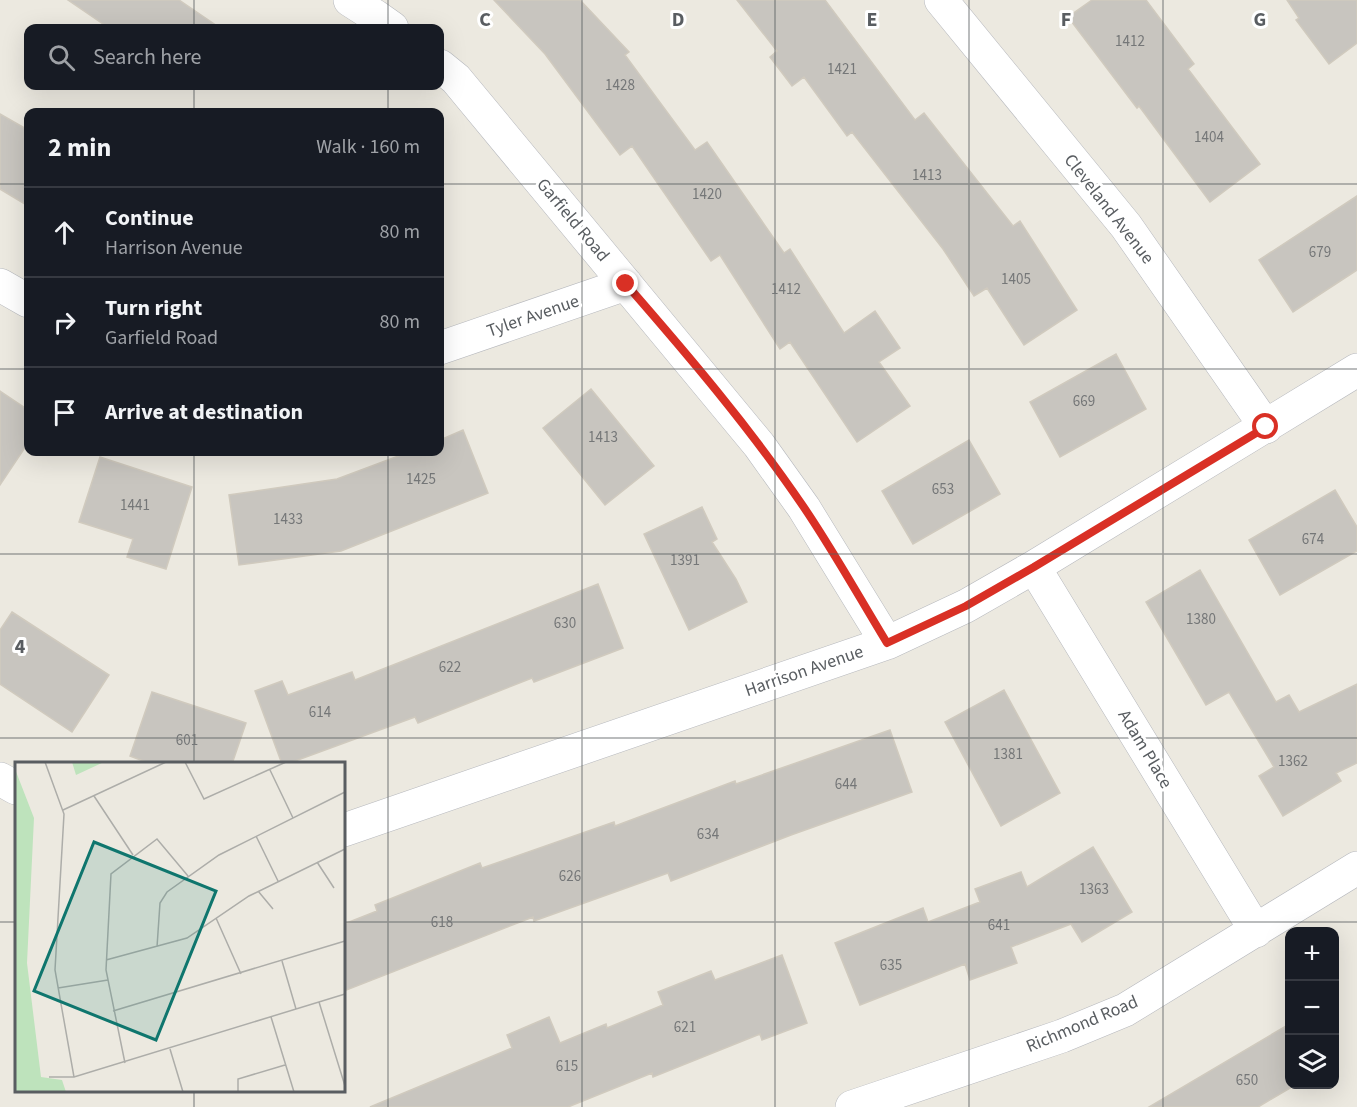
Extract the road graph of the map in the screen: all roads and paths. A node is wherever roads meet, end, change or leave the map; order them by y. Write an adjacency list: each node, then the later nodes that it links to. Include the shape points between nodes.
1 (350, 0): 3 (street)
2 (941, 0): 10 (street, Cleveland Avenue, via 1126,226)
3 (387, 24)
4 (444, 69): 5 (street, Garfield Road)
5 (626, 284): 8 (street, Tyler Avenue); 12 (street, Garfield Road, via 759,445 804,507)
6 (0, 285): 7 (street)
7 (24, 299)
8 (444, 347)
9 (1357, 370): 10 (street, Harrison Avenue)
10 (1266, 427): 11 (street, Harrison Avenue)
11 (1034, 567): 12 (street, Harrison Avenue, via 966,606); 17 (street, Adam Place)
12 (887, 643): 15 (street, Harrison Avenue)
13 (0, 778): 14 (street)
14 (15, 787)
15 (345, 830)
16 (1357, 868): 17 (street, Richmond Road)
17 (1256, 931): 18 (street, Richmond Road, via 1125,1010 1062,1036)
18 (852, 1107)

